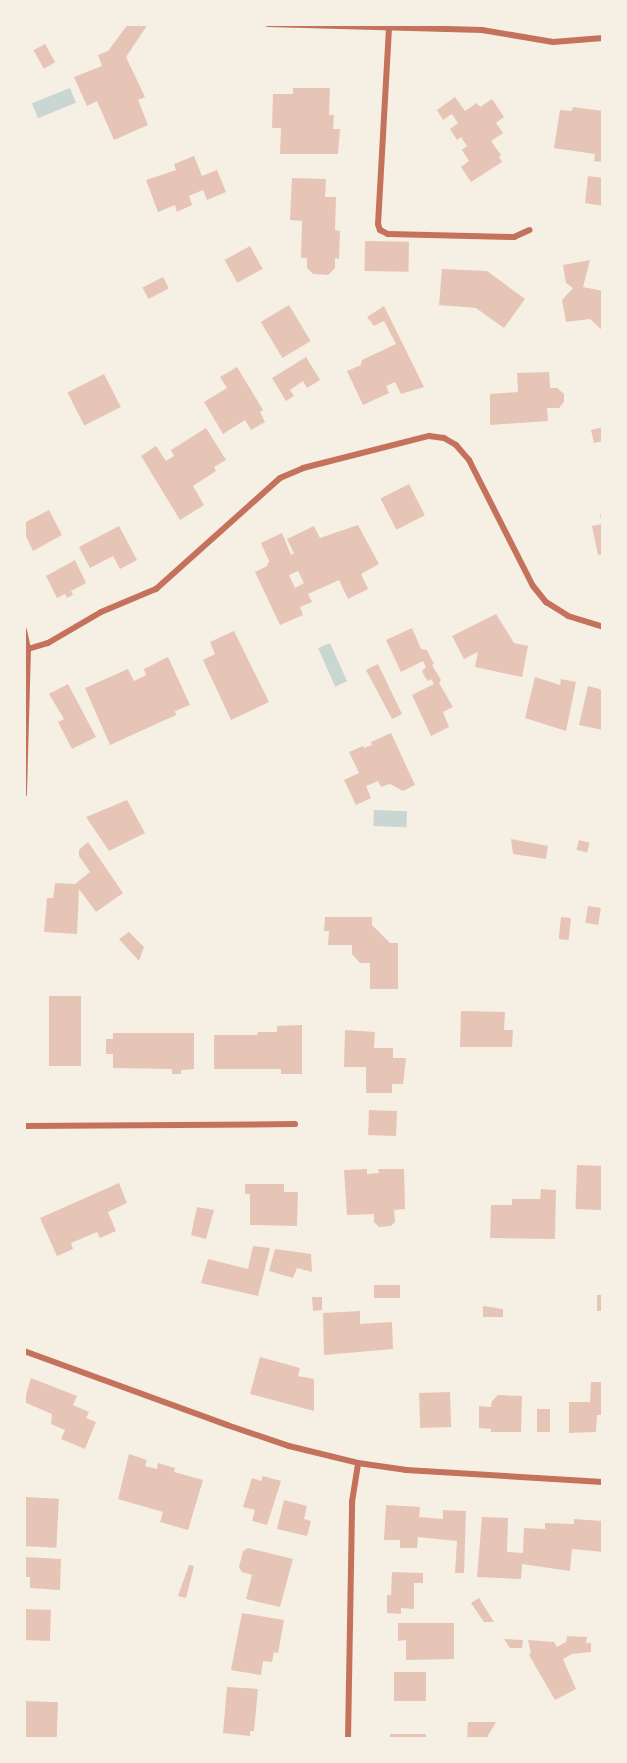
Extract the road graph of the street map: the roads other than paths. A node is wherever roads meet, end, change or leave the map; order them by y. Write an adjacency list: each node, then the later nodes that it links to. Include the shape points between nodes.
1 (268, 24): 2 (street)
2 (389, 28): 3 (street, via 482,30 553,42); 4 (street, via 380,230 388,234 514,237)
3 (603, 38)
4 (530, 230)
5 (603, 627): 7 (street, via 568,616 546,602 533,586 469,460 456,445 429,436 303,468 280,478 156,589 101,612 48,643)
6 (24, 630): 7 (street)
7 (28, 649): 8 (street)
8 (24, 794)
9 (295, 1124): 10 (street)
10 (24, 1126)
11 (24, 1351): 12 (street, via 289,1446)
12 (358, 1463): 13 (street, via 406,1470); 14 (street, via 352,1502)
13 (603, 1482)
14 (348, 1739)

